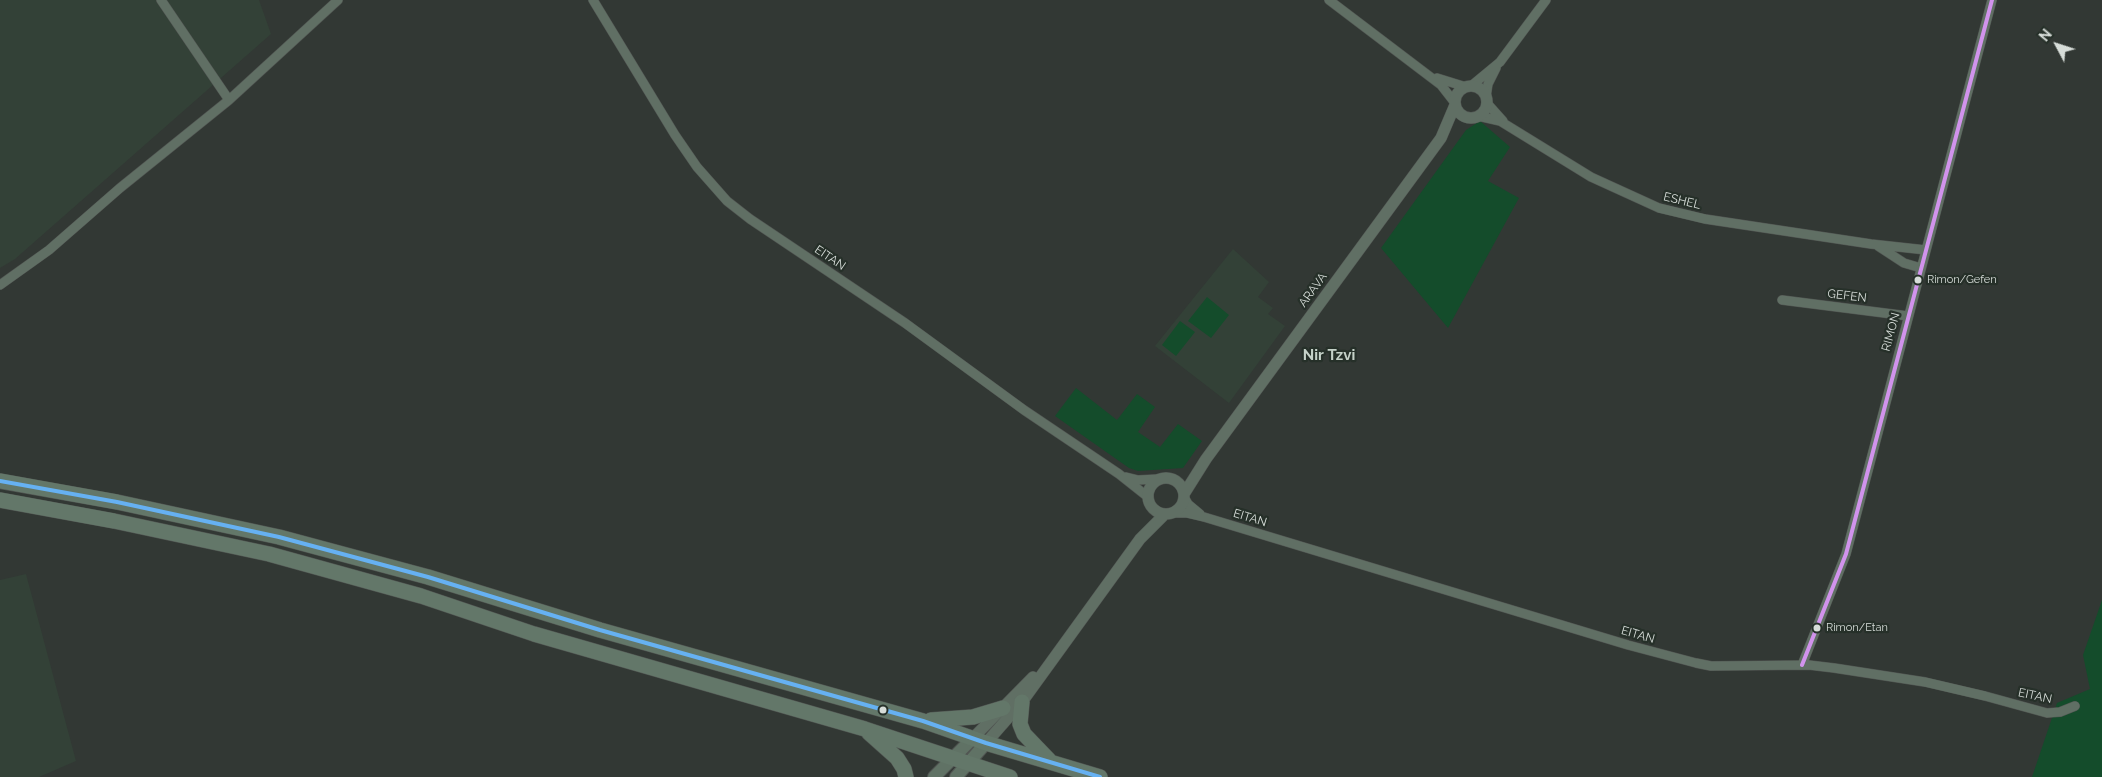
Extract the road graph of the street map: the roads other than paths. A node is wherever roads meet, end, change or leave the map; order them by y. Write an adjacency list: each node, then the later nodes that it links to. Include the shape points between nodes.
1 (161, 0): 10 (street)
2 (338, 0): 10 (street)
3 (592, 0): 23 (street, EITAN, via 679,142 727,201)
4 (1329, 0): 8 (street)
5 (1546, 0): 7 (street)
6 (1992, 0): 17 (street, RIMON)
7 (1500, 62): 9 (street); 11 (street, via 1488,84)
8 (1428, 74): 9 (street); 12 (street, via 1442,85)
9 (1468, 87): 11 (street, via 1480,89); 12 (street, via 1458,93)
10 (229, 100): 19 (street, via 49,250)
11 (1486, 100): 13 (street, via 1484,110); 14 (street, ESHEL)
12 (1455, 104): 13 (street, via 1459,112); 15 (street, ARAVA)
13 (1474, 117): 14 (street, ESHEL); 15 (street, ARAVA, via 1462,120)
14 (1507, 124): 16 (street, ESHEL, via 1590,177 1658,208 1693,217)
15 (1441, 138): 22 (street, ARAVA)
16 (1871, 244): 17 (street, ESHEL); 18 (street, ESHEL, via 1880,246 1904,263)
17 (1926, 250): 18 (street, RIMON)
18 (1921, 268): 21 (street, RIMON)
19 (0, 285)
20 (1782, 300): 21 (street, GEFEN)
21 (1908, 316): 34 (street, RIMON, via 1846,554)
22 (1206, 459): 24 (street, ARAVA, via 1181,476); 27 (street, ARAVA)
23 (1119, 474): 25 (street, EITAN, via 1138,480); 28 (street, EITAN)
24 (1170, 478): 25 (street); 27 (street, via 1179,482)
25 (1158, 479): 28 (street, via 1151,484)
26 (0, 481): 38 (highway, via 280,537)
27 (1184, 496): 30 (street, via 1180,506); 31 (street, EITAN, via 1191,507)
28 (1148, 499): 30 (street, via 1157,512); 32 (street, via 1148,517)
29 (0, 500): 39 (highway, via 269,554 421,596 534,634)
30 (1168, 513): 31 (street, EITAN); 32 (street)
31 (1204, 517): 34 (street, EITAN, via 1696,664)
32 (1140, 539): 33 (street)
33 (1058, 651): 35 (street); 37 (street)
34 (1802, 665): 36 (street, EITAN, via 1864,671 1925,682 2047,713)
35 (1022, 702): 40 (street); 42 (highway, via 1020,724 1024,734)
36 (2075, 706)
37 (1003, 708): 38 (highway, via 973,717); 40 (street)
38 (923, 721): 40 (highway)
39 (865, 729): 41 (highway); 44 (highway, via 897,758)
40 (979, 741): 41 (main road); 42 (highway); 43 (main road)
41 (951, 759): 43 (highway); 45 (main road)
42 (1052, 763): 48 (highway)
43 (967, 764): 46 (main road); 47 (highway)
44 (906, 777)
45 (934, 777)
46 (956, 777)
47 (1010, 777)
48 (1100, 777)

